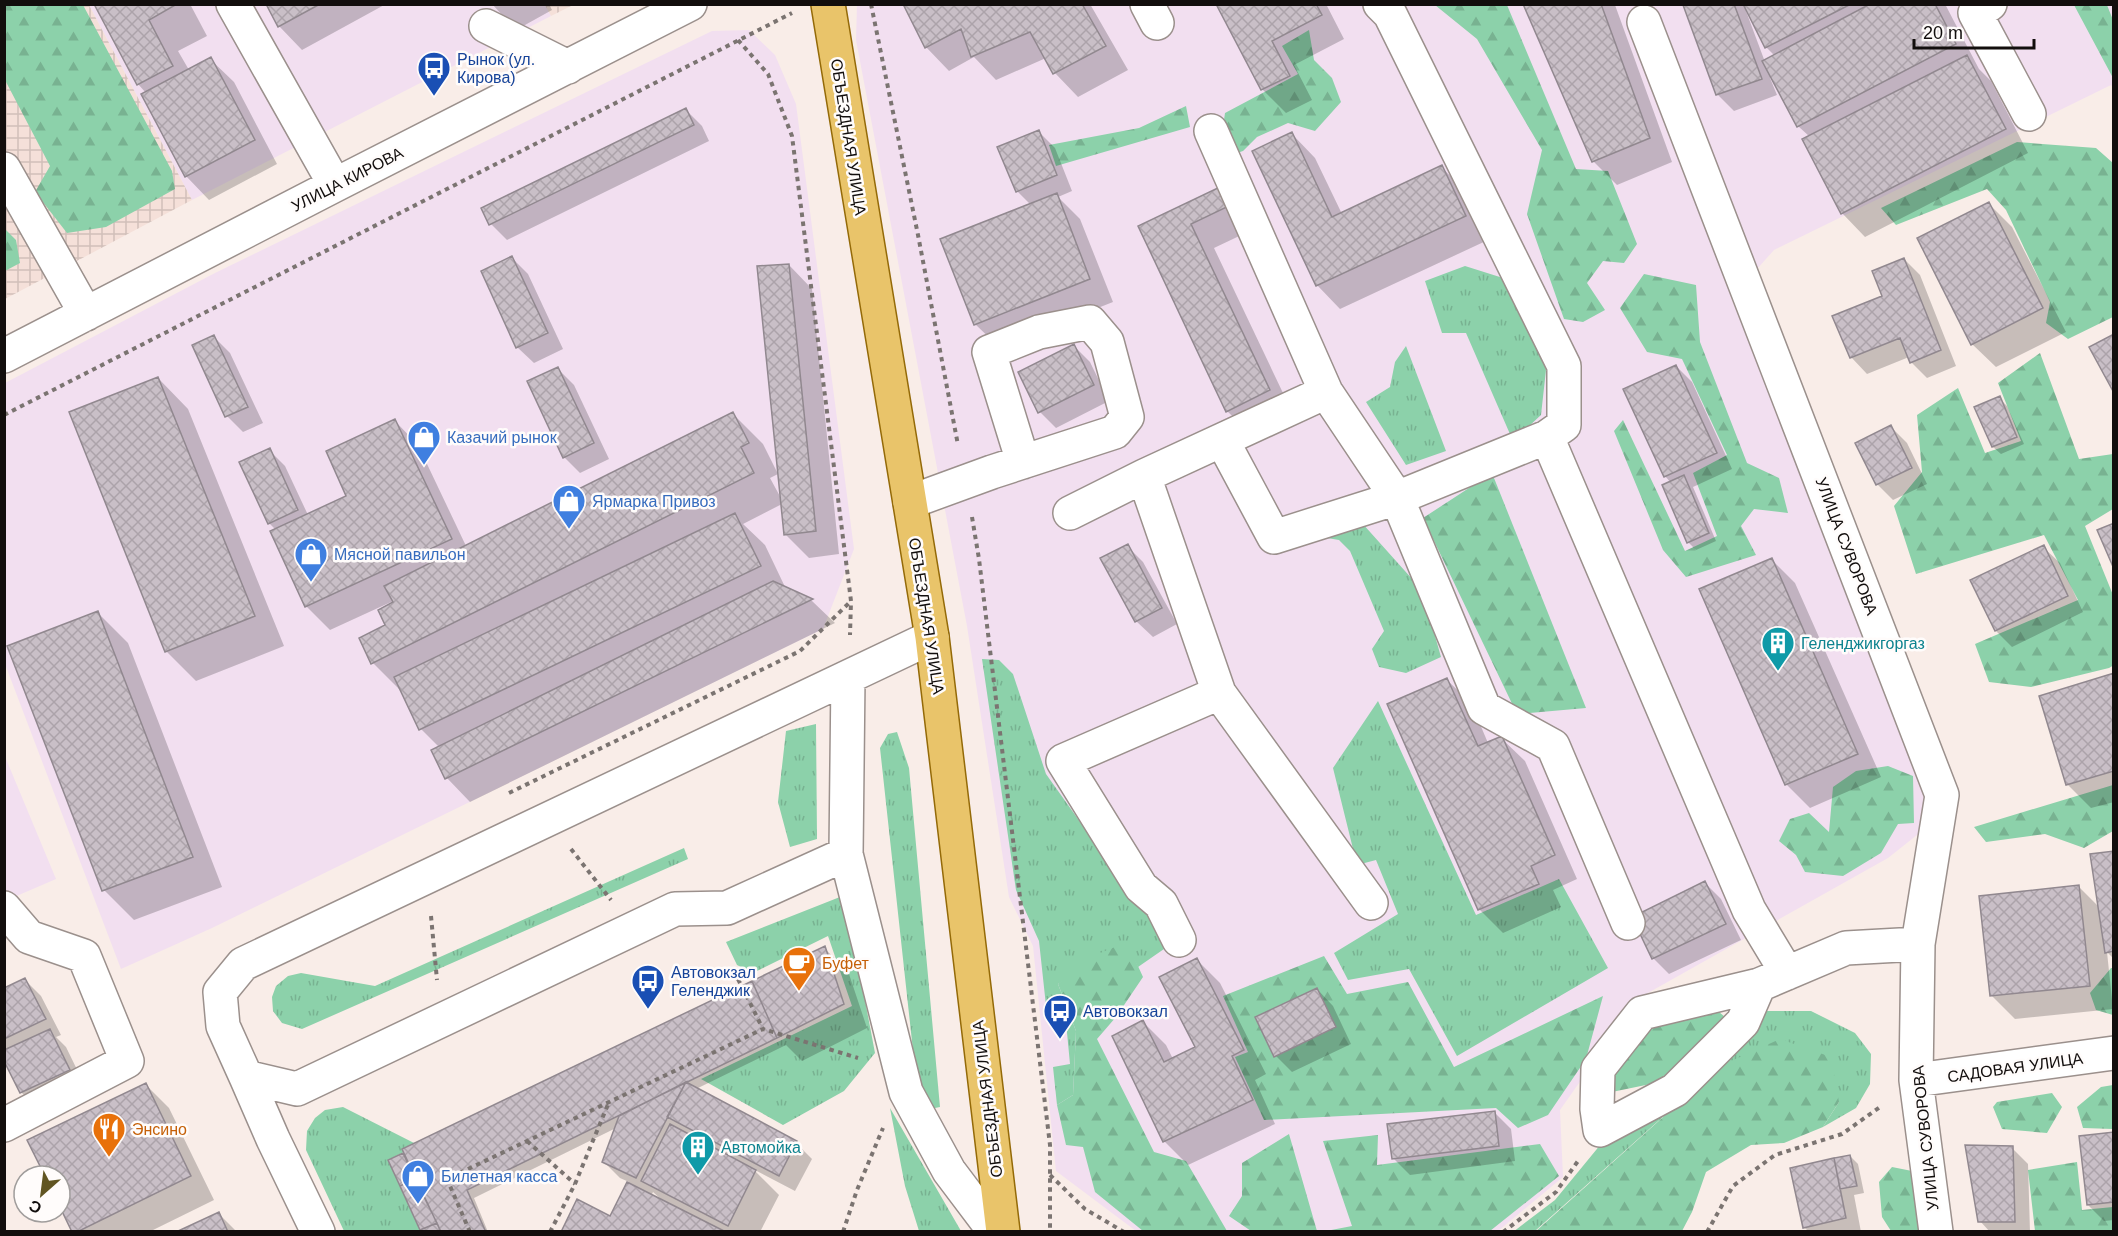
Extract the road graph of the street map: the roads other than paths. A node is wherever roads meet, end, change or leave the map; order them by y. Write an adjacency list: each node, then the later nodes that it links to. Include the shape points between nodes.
1 (233, 4): 12 (street)
2 (690, 4): 8 (street, УЛИЦА КИРОВА)
3 (1380, 4): 16 (street, via 1390,14 1564,366 1564,425)
4 (1990, 4): 9 (street, via 1975,13)
5 (813, 7): 21 (main road, ОБЪЕЗДНАЯ УЛИЦА)
6 (1644, 22): 31 (street, УЛИЦА СУВОРОВА, via 1942,795)
7 (486, 26): 8 (street)
8 (568, 67): 12 (street, УЛИЦА КИРОВА)
9 (2029, 114)
10 (1211, 131): 15 (street)
11 (4, 169): 13 (street)
12 (335, 185): 13 (street, УЛИЦА КИРОВА)
13 (86, 314): 14 (street, УЛИЦА КИРОВА)
14 (4, 356)
15 (1326, 392): 17 (street); 20 (street)
16 (1547, 437): 20 (street); 32 (street, via 1749,910)
17 (1222, 440): 19 (street); 20 (street, via 1274,537)
18 (1023, 462): 18 (street, via 1115,432 1127,417 1107,342 1090,322 1039,332 989,352); 21 (street)
19 (1144, 476): 22 (street); 25 (street)
20 (1397, 498): 29 (street, via 1484,708 1553,746)
21 (910, 502): 23 (main road, ОБЪЕЗДНАЯ УЛИЦА)
22 (1070, 513)
23 (932, 637): 24 (street); 41 (main road, ОБЪЕЗДНАЯ УЛИЦА)
24 (848, 677): 26 (street); 34 (street, via 243,964 220,992 223,1026)
25 (1219, 693): 27 (street); 30 (street, via 1063,761 1141,887 1161,904)
26 (846, 854): 36 (street, via 727,908 675,909); 40 (street, via 906,1092 949,1171)
27 (1371, 903)
28 (4, 908): 37 (street, via 29,937 84,956 127,1061)
29 (1628, 923)
30 (1179, 940)
31 (1918, 944): 32 (street, via 1846,948); 35 (street, УЛИЦА СУВОРОВА)
32 (1773, 979): 32 (street, via 1642,1013 1598,1070 1600,1130 1675,1090 1743,1022)
33 (2114, 1053): 35 (street, САДОВАЯ УЛИЦА)
34 (246, 1077): 36 (street); 38 (street)
35 (1916, 1080): 42 (street, УЛИЦА СУВОРОВА)
36 (297, 1089): 38 (street)
37 (4, 1125)
38 (273, 1140): 39 (street)
39 (318, 1232)
40 (995, 1232)
41 (1003, 1232)
42 (1935, 1232)

